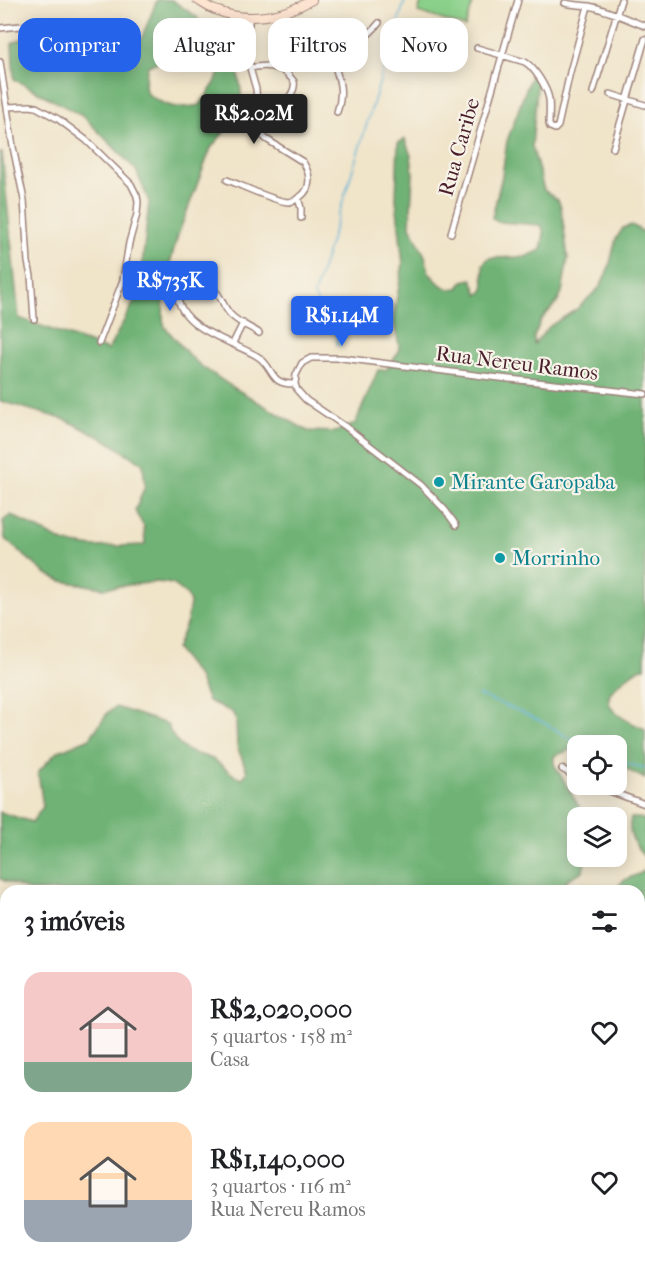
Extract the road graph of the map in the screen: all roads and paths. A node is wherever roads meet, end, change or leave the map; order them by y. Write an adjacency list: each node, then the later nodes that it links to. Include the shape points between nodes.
1 (197, 0): 9 (main road, via 220,12)
2 (312, 0): 7 (main road)
3 (518, 0): 18 (street, Rua Caribe)
4 (621, 0): 8 (street)
5 (565, 3): 6 (street)
6 (588, 6): 8 (street); 18 (street, via 558,126 552,129 549,124 548,96 534,69)
7 (282, 13): 9 (main road); 10 (street)
8 (616, 15): 13 (street); 23 (street)
9 (250, 17)
10 (283, 18)
11 (379, 23): 15 (street)
12 (18, 26): 14 (street)
13 (645, 26)
14 (0, 28)
15 (368, 35)
16 (645, 39): 25 (street)
17 (477, 48): 18 (street)
18 (502, 55): 34 (street, Rua Caribe)
19 (0, 62): 27 (street)
20 (256, 67): 28 (street, via 276,68 294,81 292,93 277,111)
21 (251, 72): 28 (street)
22 (336, 72): 29 (street, via 341,87)
23 (594, 92)
24 (610, 94): 25 (street)
25 (627, 99): 26 (street); 30 (street)
26 (645, 105)
27 (7, 107): 35 (street, via 24,200); 38 (street, via 36,107 58,119 86,140 131,184 137,196 123,280)
28 (259, 110): 32 (street, via 262,136 306,167 308,185)
29 (337, 112)
30 (613, 148)
31 (227, 180): 32 (street, via 287,202)
32 (298, 198): 33 (street)
33 (302, 218)
34 (451, 233)
35 (34, 319)
36 (243, 324): 37 (street); 39 (street); 39 (street, via 227,312 216,292 201,279 190,277 180,284 179,303 189,318)
37 (259, 333)
38 (99, 343)
39 (233, 343): 40 (street, via 260,358 282,383)
40 (295, 384): 41 (street, Rua Nereu Ramos, via 299,368 306,360 342,358); 42 (street, via 306,400 421,485)
41 (645, 394)
42 (456, 525)
43 (562, 769): 44 (street)
44 (567, 772)
45 (620, 795): 46 (street)
46 (645, 804)

